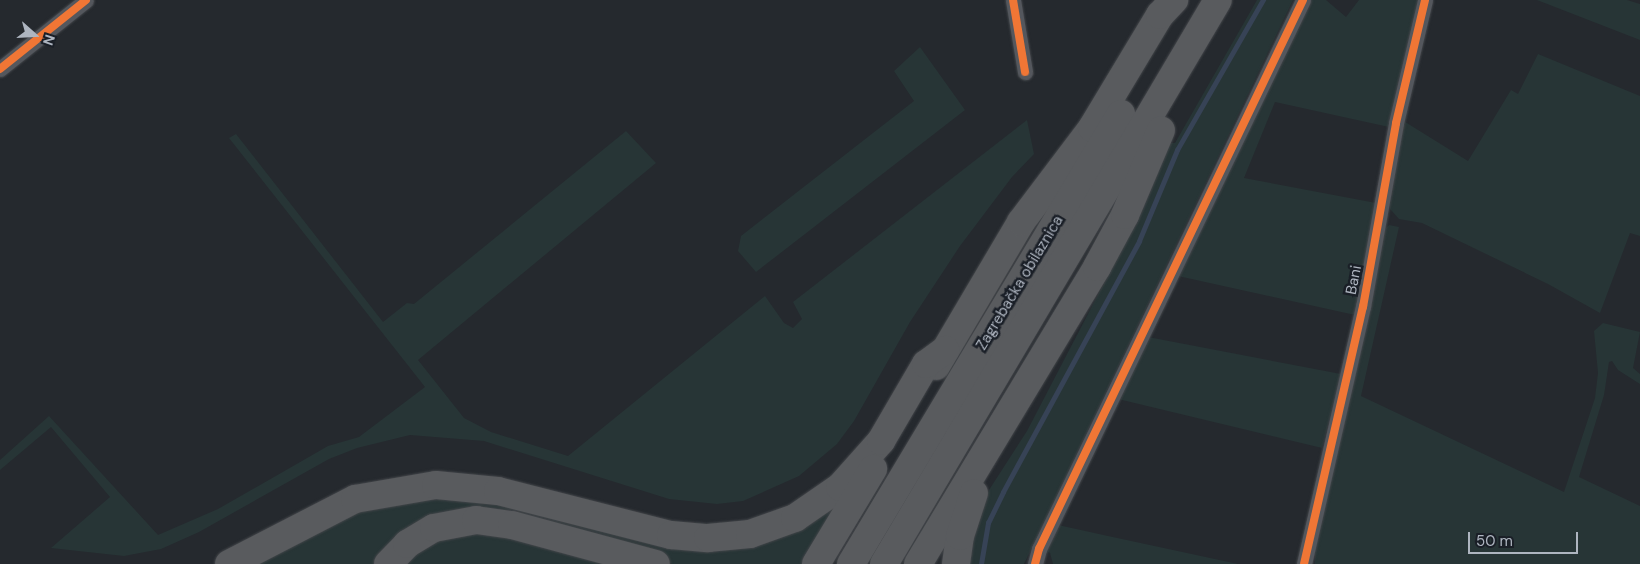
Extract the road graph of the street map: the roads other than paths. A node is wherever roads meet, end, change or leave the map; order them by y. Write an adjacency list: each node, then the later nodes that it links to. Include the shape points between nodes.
1 (86, 0): 9 (street)
2 (1013, 0): 10 (street)
3 (1174, 0): 11 (highway, via 1160,15 1092,128 1021,222)
4 (1186, 0): 17 (highway, Zagrebačka obilaznica, via 1122,114)
5 (1218, 0): 18 (highway, Zagrebačka obilaznica)
6 (1229, 0): 12 (highway, via 1214,37 1149,153 1116,232)
7 (1302, 0): 21 (street, via 1039,549)
8 (1425, 0): 22 (street, Bani, via 1396,123 1363,307)
9 (0, 69)
10 (1025, 72)
11 (945, 350): 13 (highway, via 926,364 881,441 840,487 795,518 750,534 708,538 671,535 498,491 436,485 355,498); 16 (highway)
12 (1010, 414): 19 (highway); 20 (highway, via 974,491 960,536)
13 (229, 564)
14 (388, 564): 15 (highway, via 407,544 427,531 476,520 512,525)
15 (656, 564)
16 (816, 564)
17 (852, 564)
18 (884, 564)
19 (918, 564)
20 (956, 564)
21 (1035, 564)
22 (1304, 564)

